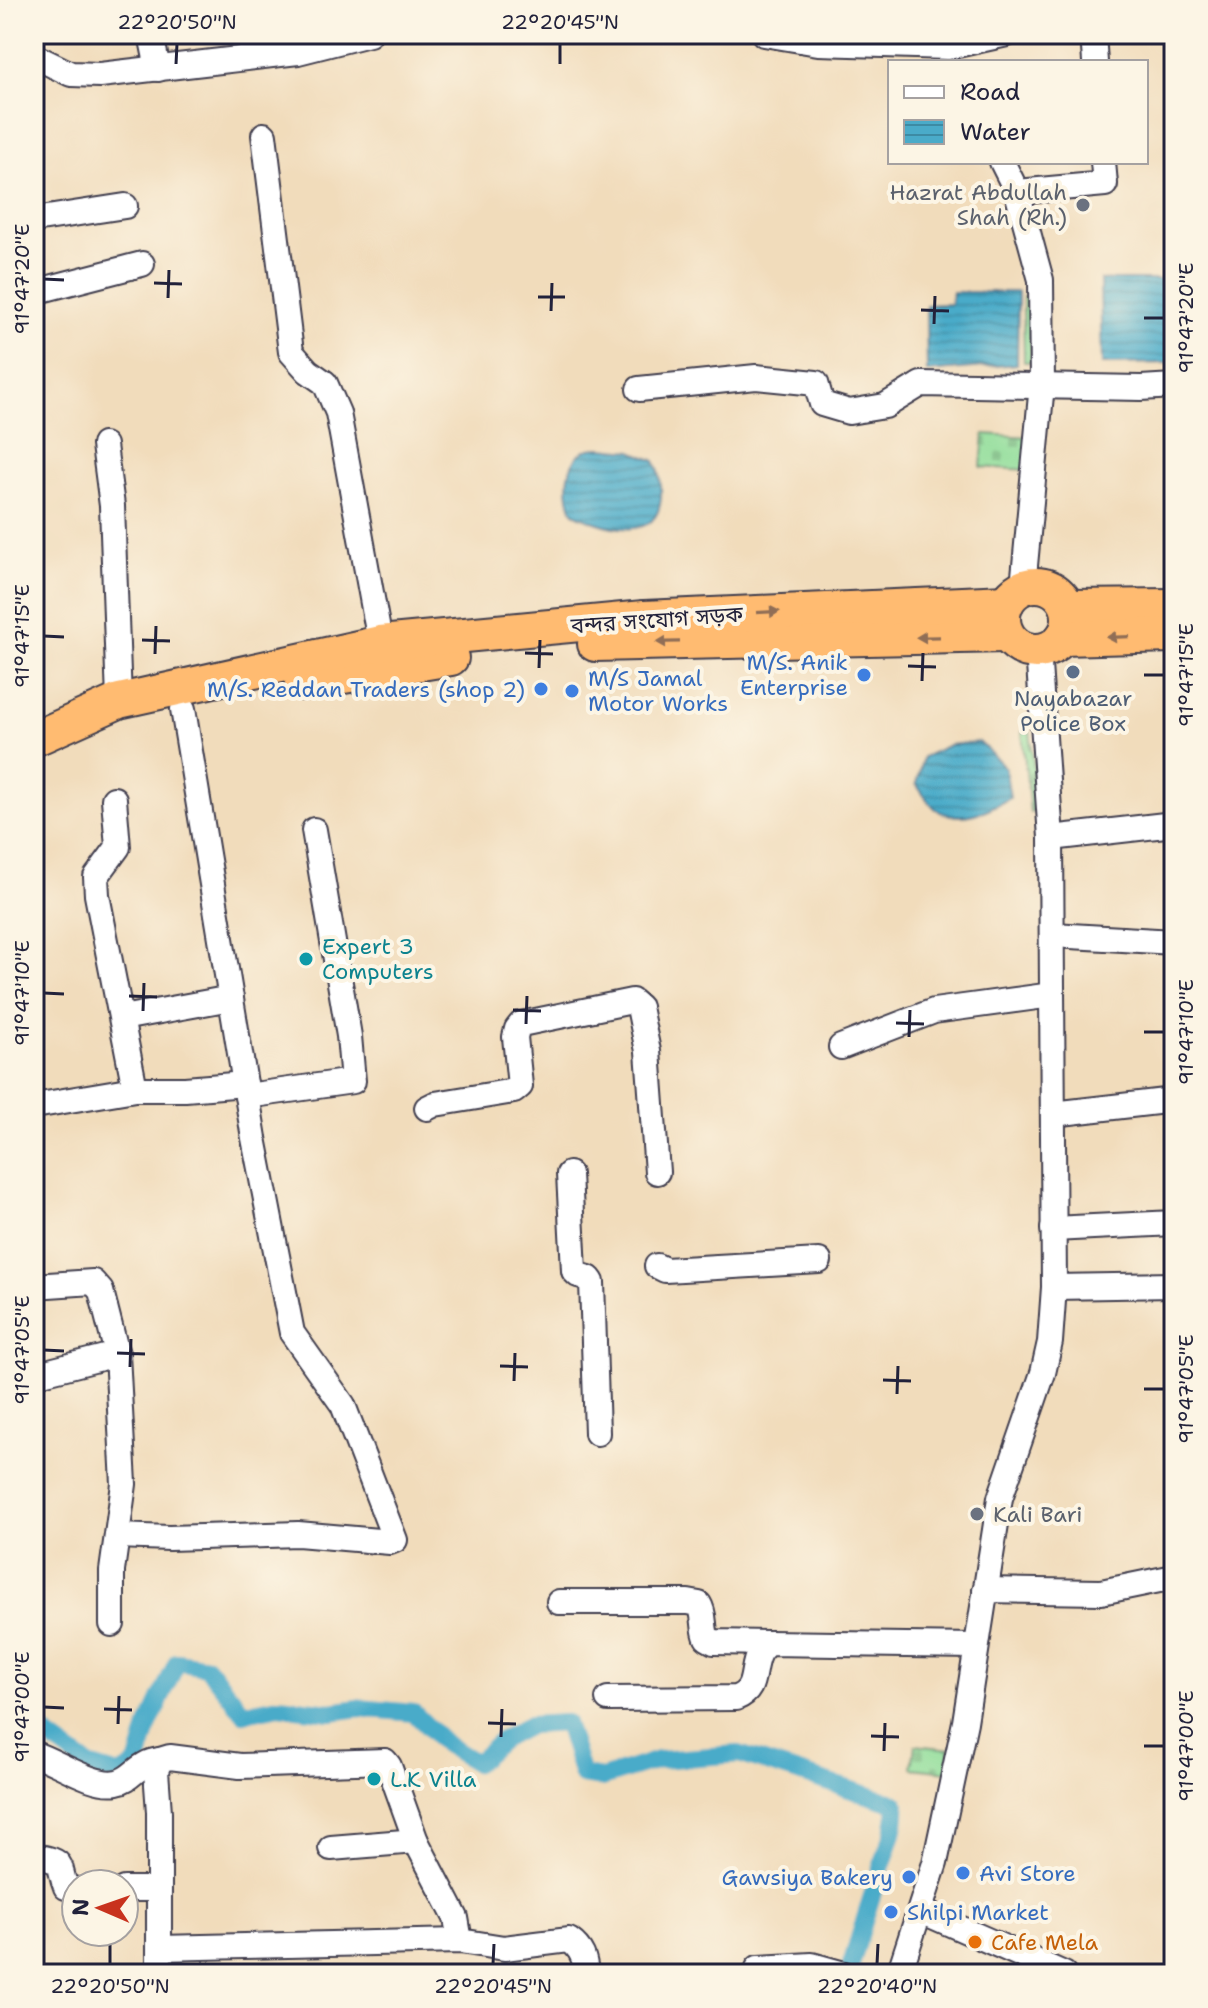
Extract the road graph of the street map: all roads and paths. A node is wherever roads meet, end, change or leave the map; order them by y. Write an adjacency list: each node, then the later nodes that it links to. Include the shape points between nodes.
1 (151, 34): 10 (street)
2 (369, 34): 10 (street, via 298,52)
3 (764, 34): 6 (street)
4 (1007, 34): 7 (street)
5 (1093, 34): 9 (street)
6 (817, 38): 7 (street)
7 (949, 48)
8 (34, 56): 10 (street, via 71,74)
9 (1095, 60)
10 (158, 69)
11 (264, 135): 27 (street, via 291,352 325,383 338,413)
12 (1003, 164): 14 (street)
13 (1103, 164): 14 (street, via 1105,184)
14 (1017, 192): 19 (street, via 1041,280)
15 (125, 206): 16 (street)
16 (34, 220)
17 (142, 264): 18 (street)
18 (34, 292)
19 (1042, 384): 20 (street); 21 (street, via 921,384 885,406 849,412 822,404 816,383 756,377); 24 (street)
20 (1174, 386)
21 (639, 389)
22 (104, 445): 28 (street, via 114,532)
23 (1174, 606): 25 (highway)
24 (1012, 608): 25 (highway, via 1023,648); 25 (highway, via 1034,585 1054,590); 27 (highway, বন্দর সংযোগ সড়ক, via 633,642)
25 (1056, 632): 26 (highway, one-way to 25); 35 (street)
26 (1174, 635)
27 (383, 656): 28 (highway, বন্দর সংযোগ সড়ক); 29 (highway, বন্দর সংযোগ সড়ক)
28 (119, 701): 30 (highway, বন্দর সংযোগ সড়ক)
29 (183, 709): 31 (highway, বন্দর সংযোগ সড়ক, via 112,726); 39 (street)
30 (34, 739)
31 (34, 761)
32 (114, 799): 40 (street, via 118,847 96,877)
33 (1174, 824): 35 (street)
34 (314, 830): 43 (street, via 353,1081)
35 (1051, 838): 36 (street)
36 (1053, 935): 37 (street); 38 (street)
37 (1174, 942)
38 (1052, 995): 41 (street, via 934,1011); 47 (street)
39 (231, 998): 40 (street); 43 (street)
40 (122, 1018): 42 (street)
41 (841, 1047)
42 (135, 1089): 43 (street); 45 (street)
43 (246, 1090): 60 (street, via 292,1333 343,1405 395,1540 298,1534)
44 (1174, 1100): 47 (street)
45 (34, 1106)
46 (427, 1108): 48 (street, via 520,1086 515,1037 521,1024 632,1001 639,1007 648,1051)
47 (1053, 1114): 51 (street)
48 (657, 1172)
49 (569, 1174): 59 (street, via 574,1271 592,1282)
50 (1174, 1223): 51 (street)
51 (1053, 1229): 56 (street)
52 (819, 1261): 53 (street, via 665,1270)
53 (657, 1266)
54 (1174, 1285): 56 (street)
55 (34, 1286): 57 (street, via 93,1282 101,1291)
56 (1054, 1287): 62 (street, via 1043,1373 1006,1476)
57 (117, 1354): 58 (street); 60 (street, via 124,1484)
58 (34, 1375)
59 (597, 1433)
60 (118, 1536): 64 (street)
61 (1174, 1577): 62 (street, via 1101,1592)
62 (985, 1590): 66 (street)
63 (559, 1602): 65 (street, via 699,1604 703,1630 714,1642)
64 (112, 1624)
65 (768, 1643): 66 (street); 67 (street, via 759,1654 746,1695)
66 (975, 1646): 76 (street, via 965,1722)
67 (608, 1699)
68 (34, 1754): 69 (street, via 103,1782 117,1782)
69 (160, 1760): 70 (street, via 240,1766 385,1761); 75 (street)
70 (416, 1841): 71 (street); 77 (street, via 456,1918)
71 (331, 1848)
72 (40, 1857): 73 (street, via 57,1860)
73 (62, 1868)
74 (140, 1889): 75 (street)
75 (159, 1889): 78 (street)
76 (921, 1911): 83 (street); 84 (street)
77 (460, 1941): 78 (street); 82 (street, via 504,1948 569,1940 584,1957)
78 (160, 1948): 81 (street)
79 (758, 1968): 80 (street, via 812,1965)
80 (839, 1972)
81 (159, 1974)
82 (586, 1974)
83 (899, 1974)
84 (1064, 1974)

